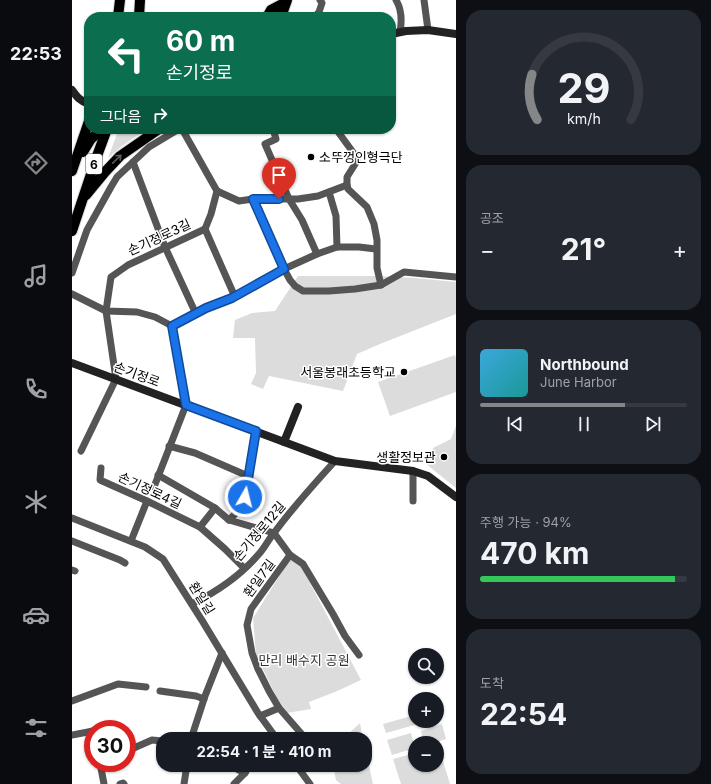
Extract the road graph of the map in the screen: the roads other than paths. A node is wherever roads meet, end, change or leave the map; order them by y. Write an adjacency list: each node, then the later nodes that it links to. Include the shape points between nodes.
1 (120, 0): 7 (main road)
2 (140, 0): 8 (main road)
3 (320, 0): 11 (street, via 322,3)
4 (396, 0): 13 (street, via 400,6)
5 (424, 0): 12 (street)
6 (287, 1): 9 (main road); 10 (main road)
7 (119, 12)
8 (139, 12)
9 (271, 12)
10 (283, 12)
11 (319, 12)
12 (428, 30): 13 (street); 15 (street)
13 (400, 32): 14 (street)
14 (396, 33)
15 (456, 34)
16 (72, 90): 17 (street)
17 (84, 102)
18 (85, 134): 27 (main road, 6)
19 (96, 134): 27 (main road)
20 (106, 134): 33 (main road, 6)
21 (152, 134): 33 (main road, one-way to 21, via 120,156)
22 (172, 134): 26 (street, via 149,147)
23 (184, 134): 29 (street)
24 (274, 134): 32 (street, via 276,139 265,144)
25 (340, 134): 28 (street, via 357,161 347,177)
26 (133, 162): 36 (street); 41 (street, via 117,177 103,200 88,230)
27 (72, 171)
28 (346, 185): 30 (street); 38 (street, via 367,207 374,224)
29 (217, 191): 31 (street, via 239,201); 34 (street, via 212,214)
30 (329, 192): 32 (street, via 318,196); 37 (street, via 336,216)
31 (253, 199): 32 (street); 40 (street)
32 (289, 199): 39 (street, via 302,220)
33 (83, 200): 35 (main road, 6)
34 (205, 229): 36 (street, 손기정로3길); 45 (street, 손기정로3길)
35 (72, 231)
36 (165, 247): 46 (street, 손기정로3길, via 128,265 111,277); 47 (street)
37 (337, 247): 38 (street); 39 (street)
38 (376, 249): 43 (street)
39 (316, 254): 40 (street)
40 (284, 269): 43 (street, via 295,286 303,291 355,289); 45 (street)
41 (72, 273)
42 (456, 277): 43 (street, via 404,272)
43 (380, 285)
44 (72, 294): 46 (street)
45 (234, 297): 47 (street)
46 (106, 311): 48 (street, via 137,312 155,317); 50 (street, 손기정로3길)
47 (196, 314): 48 (street)
48 (172, 326): 51 (street)
49 (72, 363): 50 (street, 손기정로)
50 (116, 379): 51 (street, 손기정로); 56 (street)
51 (186, 405): 53 (street, 손기정로); 55 (street)
52 (298, 407): 54 (street)
53 (256, 431): 54 (street, 손기정로); 61 (street)
54 (284, 442): 57 (street, 손기정로)
55 (169, 446): 60 (street); 61 (street, via 195,453)
56 (81, 451)
57 (335, 461): 59 (street, 손기정로); 70 (street, 손기정로12길)
58 (101, 468): 64 (street, 손기정로4길, via 100,480)
59 (413, 471): 63 (street, 손기정로, via 428,476); 65 (street)
60 (158, 475): 62 (street); 66 (street)
61 (248, 476): 68 (street, via 245,497 240,509)
62 (154, 487)
63 (456, 497)
64 (147, 501): 69 (street, 손기정로4길); 72 (street)
65 (413, 501)
66 (215, 508): 68 (street); 69 (street)
67 (72, 518): 72 (street, 환일길)
68 (229, 520): 70 (street)
69 (200, 527): 75 (street, 손기정로4길)
70 (274, 533): 73 (street, 환일7길); 75 (street, 손기정로12길, via 258,555)
71 (72, 541): 74 (street)
72 (130, 541): 76 (street, 환일길, via 164,559)
73 (290, 555): 78 (street, 환일7길, via 303,564); 83 (street, 환일7길, via 251,609 247,625 252,653 260,674)
74 (125, 563)
75 (244, 568): 76 (street, 손기정로12길, via 234,578)
76 (192, 604): 77 (street, 환일길)
77 (222, 653): 81 (street); 84 (street, 환일길)
78 (359, 655)
79 (146, 687): 82 (street, via 118,684)
80 (160, 691): 81 (street)
81 (204, 699): 86 (street)
82 (72, 701)
83 (279, 708): 84 (street); 88 (street, 환일7길)
84 (260, 716): 87 (street, 환일길)
85 (84, 732): 89 (street)
86 (193, 732)
87 (269, 732)
88 (300, 732)
89 (72, 734)
90 (156, 740): 91 (street)
91 (136, 747)
92 (102, 772): 97 (street)
93 (186, 772): 100 (street)
94 (301, 772): 101 (street)
95 (245, 773): 96 (street)
96 (239, 782)
97 (104, 784)
98 (120, 784): 99 (street)
99 (124, 784)
100 (184, 784)
101 (310, 784)

